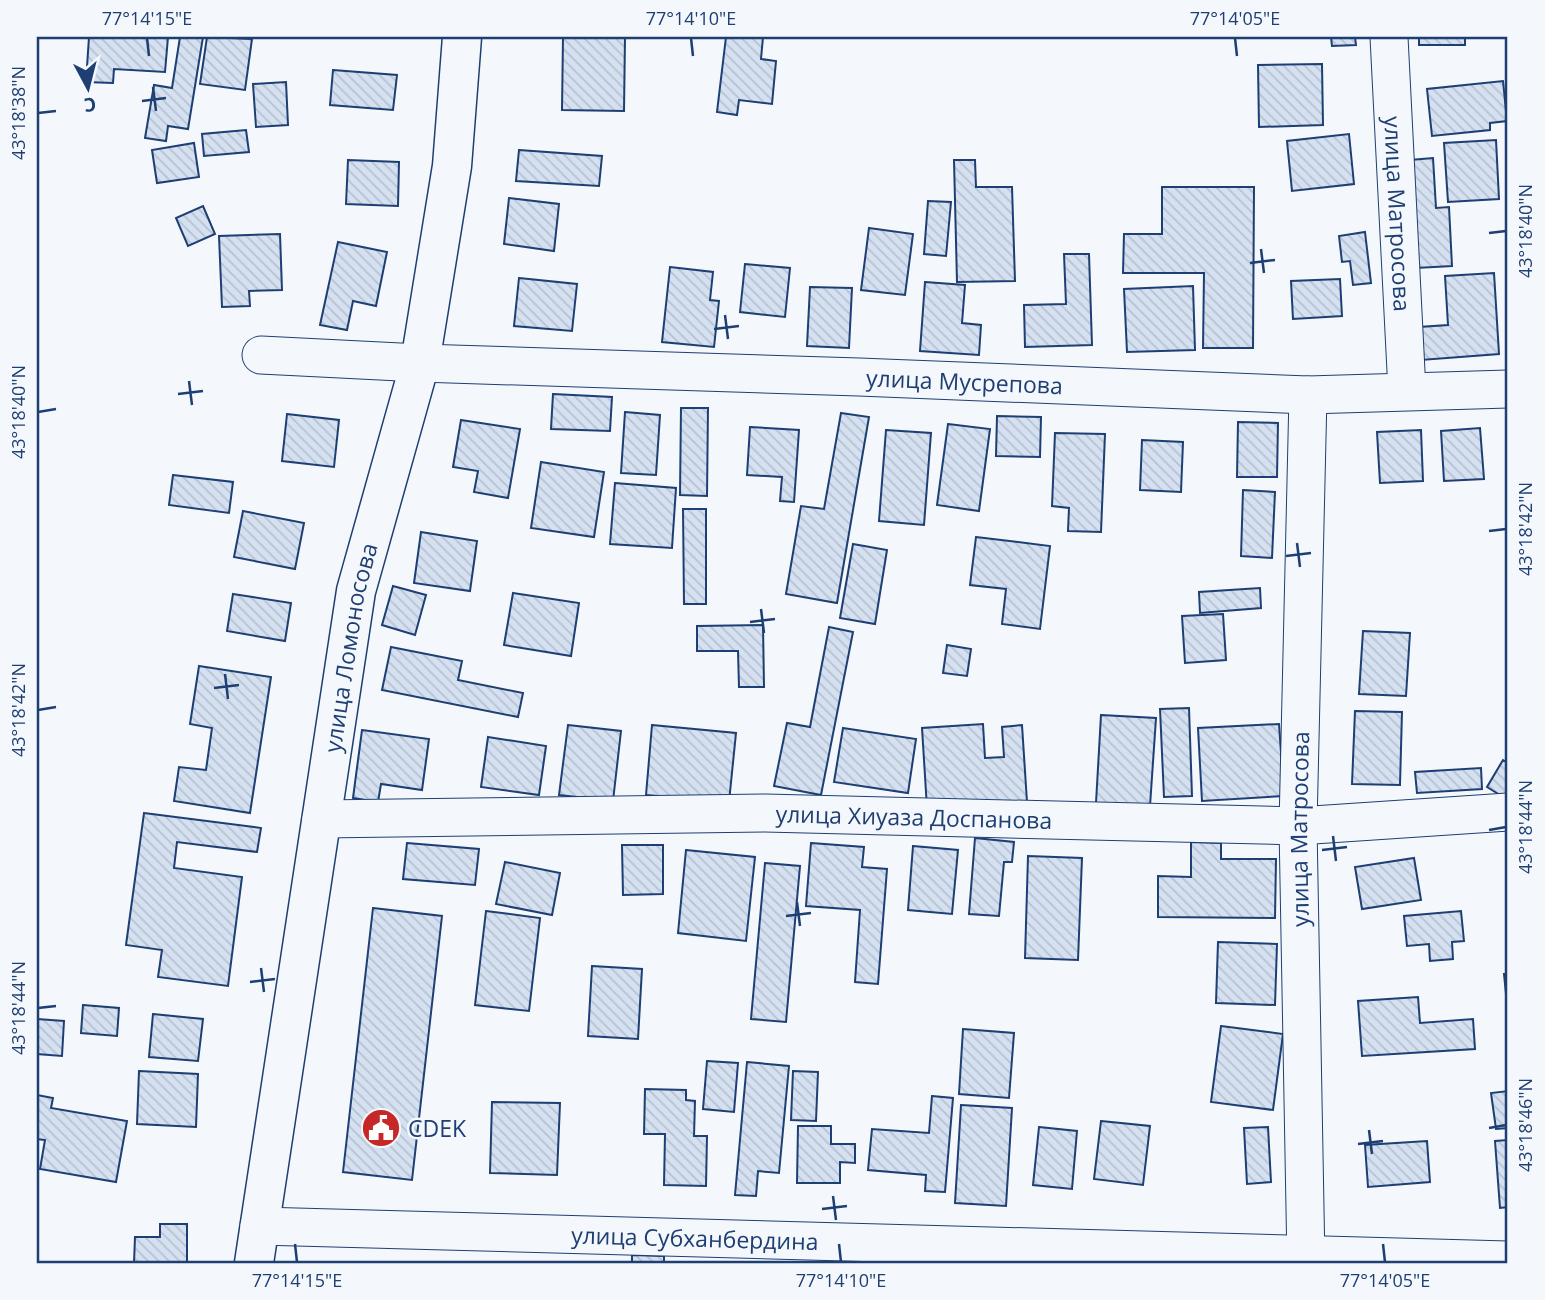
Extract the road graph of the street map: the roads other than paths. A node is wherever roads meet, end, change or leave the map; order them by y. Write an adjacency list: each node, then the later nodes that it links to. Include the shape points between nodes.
1 (462, 37): 4 (main road, улица Ломоносова, via 452,166)
2 (1389, 37): 6 (street, улица Матросова)
3 (261, 355): 4 (street, улица Мусрепова)
4 (420, 363): 7 (street, улица Мусрепова); 9 (main road, улица Ломоносова, via 356,591)
5 (1508, 389): 6 (street, улица Мусрепова)
6 (1407, 391): 7 (street, улица Мусрепова)
7 (1308, 394): 10 (street, улица Матросова)
8 (1508, 812): 10 (street, улица Хиуаза Доспанова)
9 (321, 819): 10 (street, улица Хиуаза Доспанова, via 765,813); 11 (main road, улица Ломоносова)
10 (1298, 826): 12 (street, улица Матросова)
11 (258, 1226): 12 (street, улица Субханбердина); 14 (main road, улица Ломоносова)
12 (1306, 1259): 13 (street, улица Субханбердина)
13 (1508, 1259)
14 (254, 1263)

